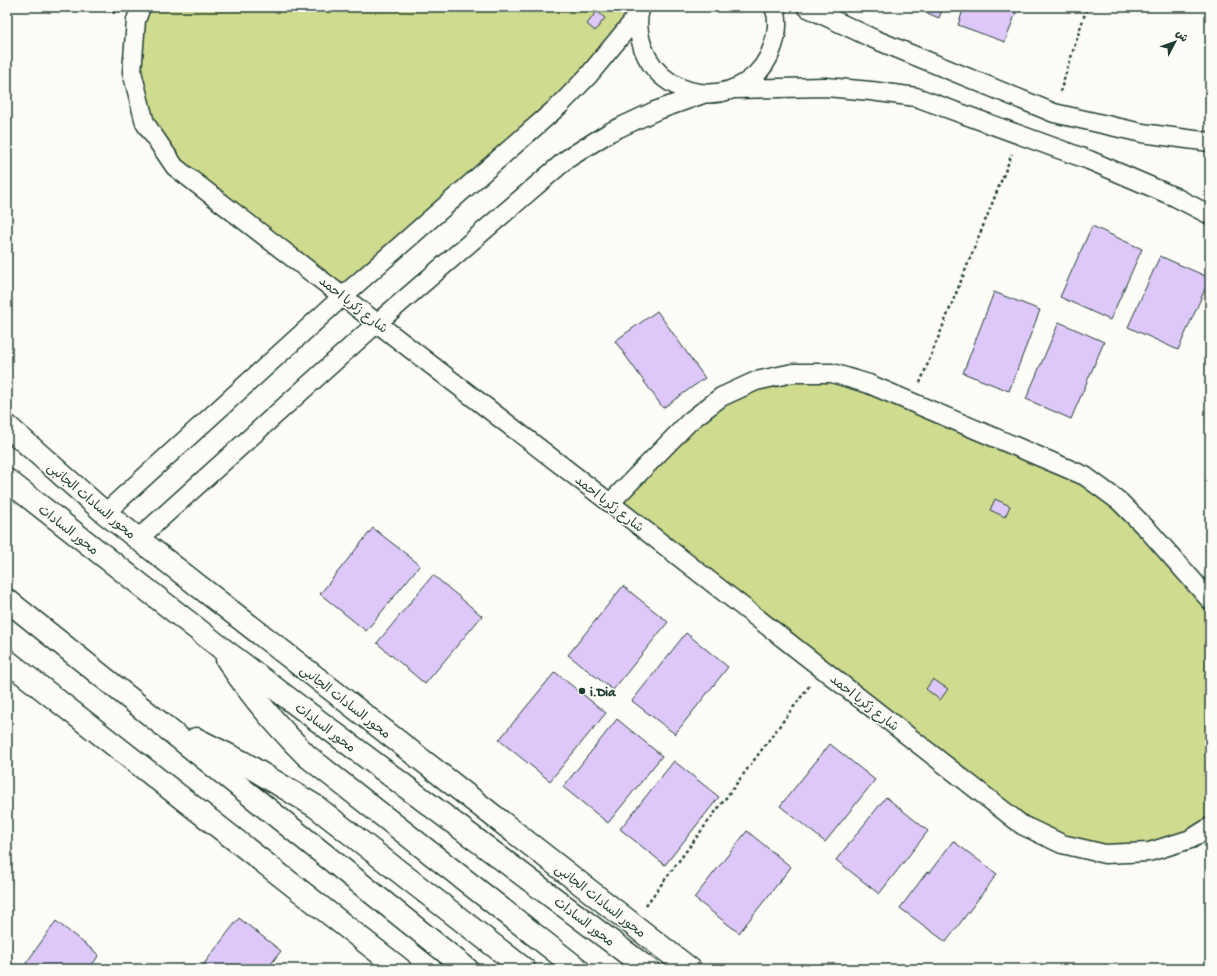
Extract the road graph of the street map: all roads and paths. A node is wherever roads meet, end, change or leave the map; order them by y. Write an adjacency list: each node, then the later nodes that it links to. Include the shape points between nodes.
1 (141, 7): 12 (street, شارع زكريا احمد, via 136,20 132,72 145,123 175,167)
2 (774, 7): 6 (street, via 777,33 770,56 756,75)
3 (806, 7): 8 (street, via 874,39)
4 (1087, 7): 8 (path)
5 (640, 10): 7 (street, via 639,37 647,59 661,77 681,89); 12 (street, via 588,76 561,104)
6 (735, 89): 7 (street); 9 (street, via 826,87 916,97)
7 (703, 94): 13 (street, via 655,111 610,132 567,159)
8 (1054, 113): 10 (street, via 1142,133)
9 (1019, 135): 11 (street, via 1133,178); 14 (path)
10 (1210, 142)
11 (1210, 215)
12 (343, 296): 13 (street, شارع زكريا احمد); 18 (street)
13 (377, 322): 17 (street, شارع زكريا احمد); 19 (street)
14 (913, 402): 17 (street, via 869,384 832,373 793,373 756,381 721,397 690,421); 21 (street, via 1084,476 1119,501)
15 (7, 426): 18 (main road, محور السادات الجانبى)
16 (7, 480): 22 (main road, محور السادات)
17 (610, 503): 24 (street, شارع زكريا احمد)
18 (105, 513): 19 (main road, محور السادات الجانبى)
19 (138, 539): 27 (main road, محور السادات الجانبى)
20 (7, 600): 25 (main road)
21 (1210, 600)
22 (220, 647): 31 (main road, via 260,706 307,756); 32 (main road, محور السادات)
23 (7, 661): 28 (main road)
24 (822, 668): 26 (street, شارع زكريا احمد, via 1022,825 1062,844 1105,854 1149,852 1191,839); 27 (path)
25 (165, 725): 29 (main road); 30 (main road, via 242,762 315,806)
26 (1210, 828)
27 (632, 924): 33 (main road, محور السادات الجانبى)
28 (400, 969)
29 (467, 969)
30 (524, 969)
31 (578, 969)
32 (648, 969)
33 (690, 969)

